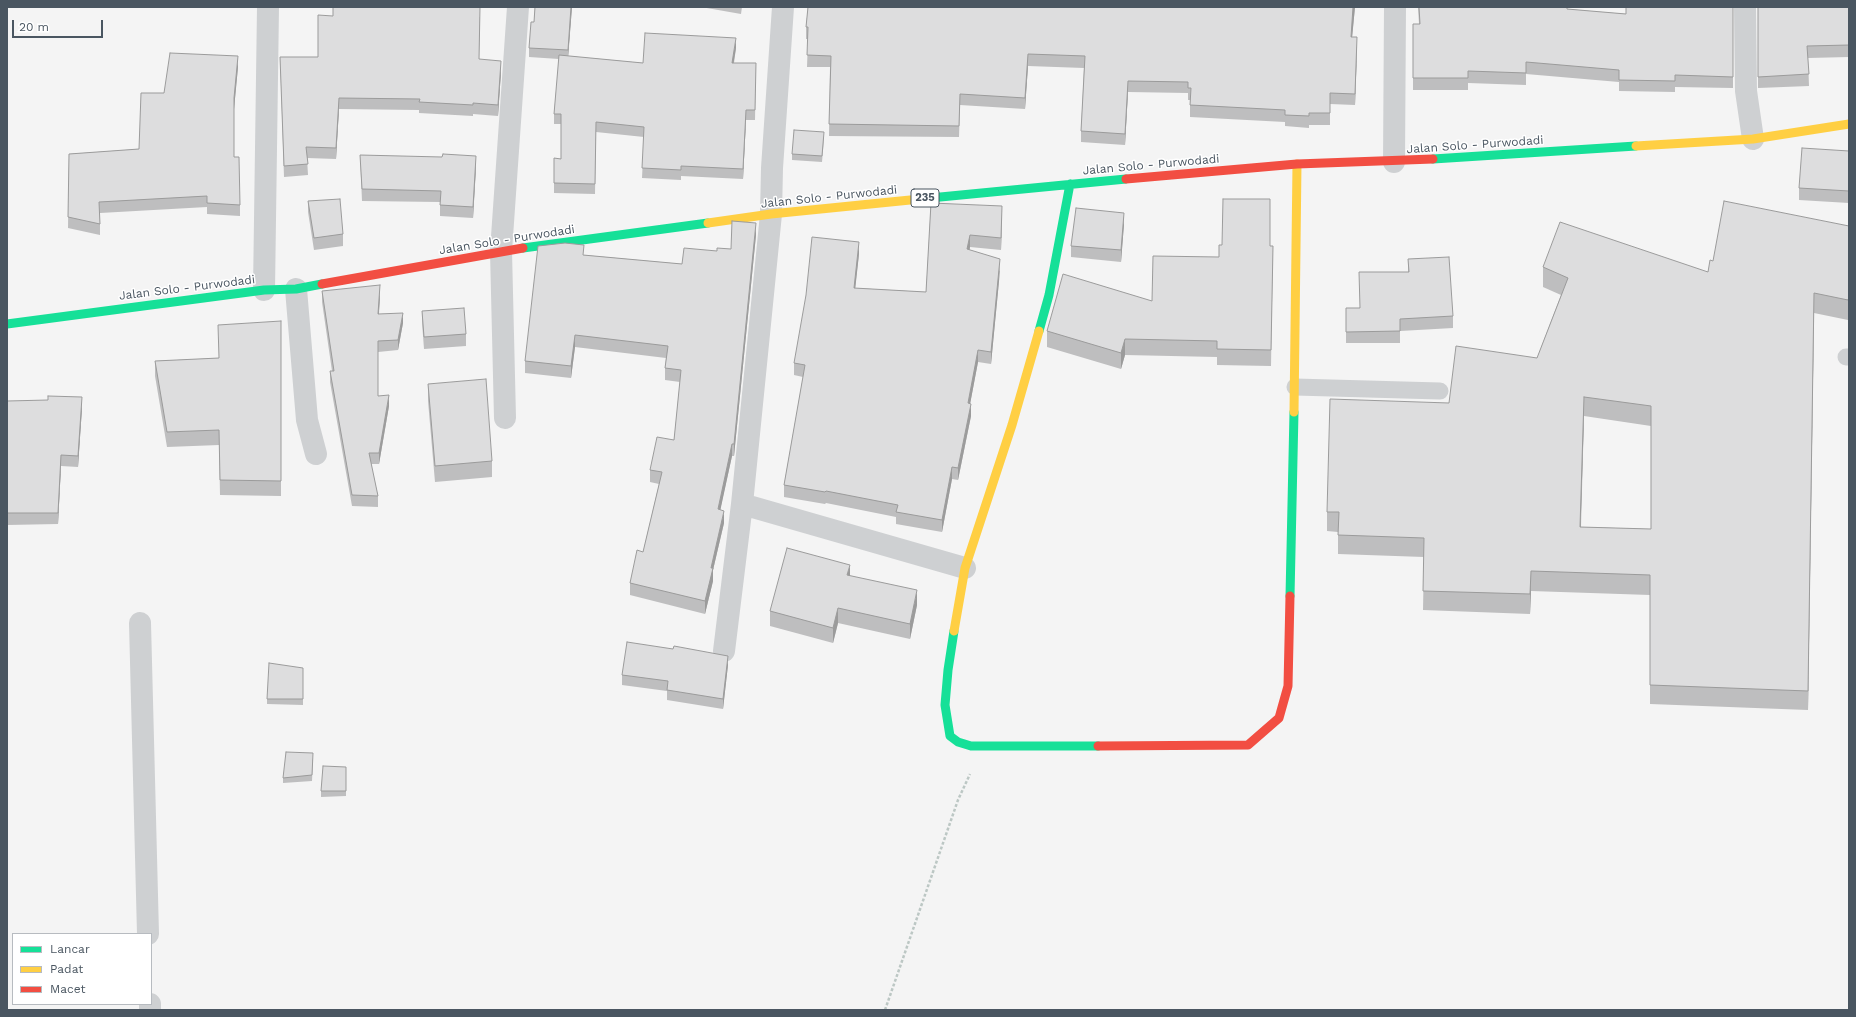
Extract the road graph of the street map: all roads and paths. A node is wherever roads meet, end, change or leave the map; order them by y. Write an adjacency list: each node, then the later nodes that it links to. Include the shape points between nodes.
1 (268, 7): 14 (street)
2 (518, 7): 12 (street)
3 (783, 7): 11 (street)
4 (1395, 7): 8 (street)
5 (1745, 7): 7 (street, via 1746,91)
6 (1849, 124): 7 (main road, Jalan Solo - Purwodadi / 235)
7 (1753, 139): 8 (main road, Jalan Solo - Purwodadi / 235)
8 (1394, 162): 9 (main road, Jalan Solo - Purwodadi / 235)
9 (1297, 164): 10 (main road, Jalan Solo - Purwodadi / 235); 16 (main road)
10 (1070, 184): 11 (main road, Jalan Solo - Purwodadi / 235); 21 (main road, via 1047,302 1012,425)
11 (771, 214): 12 (main road, Jalan Solo - Purwodadi / 235); 20 (street)
12 (501, 252): 13 (main road, Jalan Solo - Purwodadi / 235); 18 (street)
13 (296, 289): 14 (main road, Jalan Solo - Purwodadi / 235); 19 (street, via 307,420)
14 (264, 290): 15 (main road, Jalan Solo - Purwodadi / 235)
15 (8, 319)
16 (1295, 386): 17 (lane); 24 (main road, via 1288,686 1279,718 1248,745)
17 (1440, 391)
18 (505, 418)
19 (316, 454)
20 (742, 504): 21 (street); 23 (street)
21 (965, 568): 24 (main road, via 948,670 945,705 946,724 950,736)
22 (140, 623): 25 (street)
23 (724, 651)
24 (971, 746): 26 (path, via 971,772 958,800)
25 (148, 933)
26 (885, 1010)

